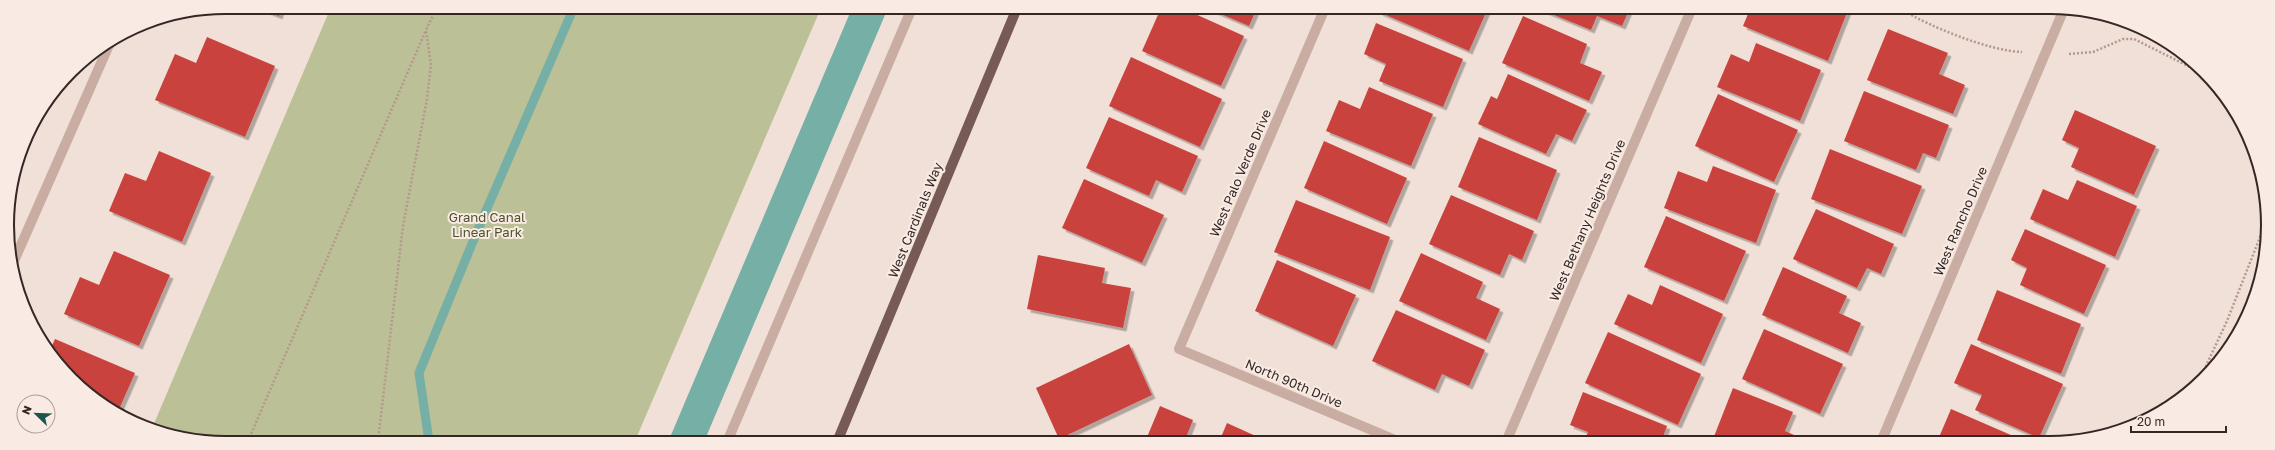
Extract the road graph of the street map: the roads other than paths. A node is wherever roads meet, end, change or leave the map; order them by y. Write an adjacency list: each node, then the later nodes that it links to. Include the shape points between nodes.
1 (909, 14): 9 (street)
2 (1014, 14): 10 (main road, West Cardinals Way)
3 (1321, 14): 8 (street, West Palo Verde Drive)
4 (1689, 14): 12 (street, West Bethany Heights Drive)
5 (2062, 14): 13 (street, West Rancho Drive)
6 (106, 51): 7 (street)
7 (16, 256)
8 (1179, 349): 11 (street, North 90th Drive)
9 (730, 436)
10 (839, 436)
11 (1386, 436)
12 (1509, 436)
13 (1884, 436)

